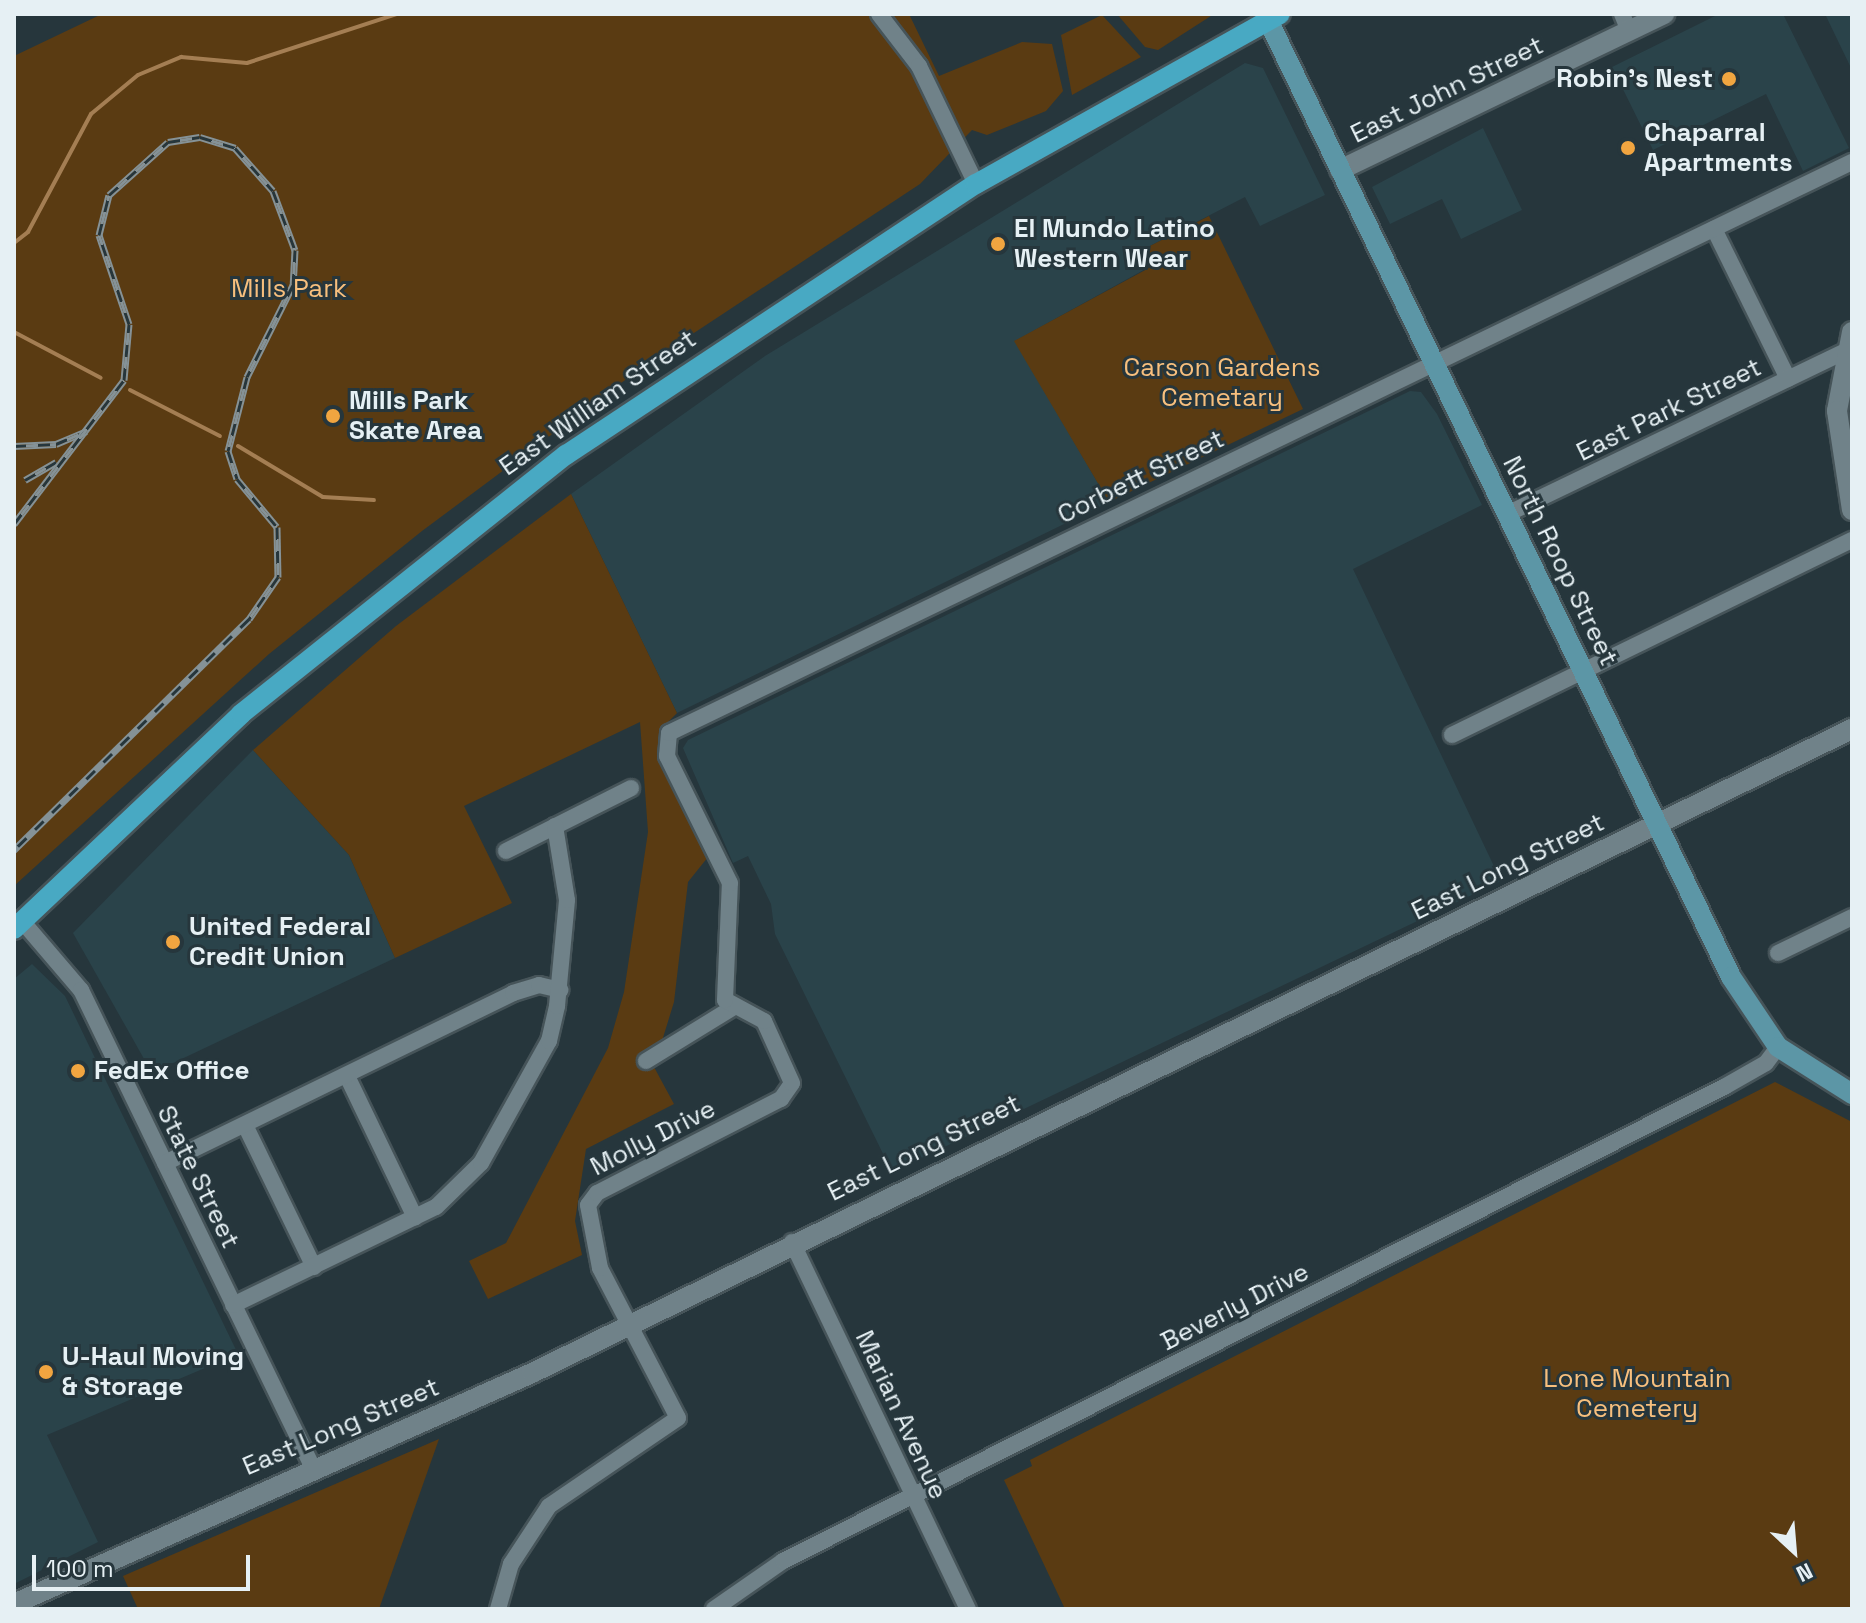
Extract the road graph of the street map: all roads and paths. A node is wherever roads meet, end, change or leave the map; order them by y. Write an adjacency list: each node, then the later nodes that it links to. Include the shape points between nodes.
1 (879, 14): 7 (street, via 919,66)
2 (1664, 14): 4 (street, East John Street)
3 (1271, 16): 6 (main road, North Roop Street); 7 (main road, East William Street)
4 (1625, 22): 6 (street, East John Street)
5 (1852, 162): 8 (street, Corbett Street)
6 (1340, 170): 10 (main road, North Roop Street)
7 (976, 184): 23 (main road, East William Street, via 733,339 434,554 199,751)
8 (1714, 229): 10 (street, Corbett Street); 11 (street)
9 (1850, 343): 11 (street, East Park Street); 12 (street, via 1838,443)
10 (1434, 364): 13 (main road, North Roop Street); 26 (street, Corbett Street, via 669,733 667,756 730,883 723,991)
11 (1788, 379): 13 (street, East Park Street)
12 (1852, 510)
13 (1507, 514): 15 (main road, North Roop Street)
14 (1852, 540): 15 (street)
15 (1584, 670): 17 (street); 19 (main road, North Roop Street)
16 (1852, 729): 19 (street, East Long Street)
17 (1452, 735)
18 (631, 788): 20 (street)
19 (1659, 823): 27 (main road, North Roop Street, via 1731,977); 34 (street, East Long Street)
20 (555, 826): 21 (street); 25 (street, via 567,900)
21 (506, 851)
22 (1852, 917): 24 (street)
23 (18, 925): 32 (street, State Street, via 81,990)
24 (1778, 953)
25 (560, 990): 29 (street, via 539,985 513,993); 33 (street, via 549,1041 481,1163 451,1198)
26 (732, 1008): 28 (street); 37 (street, Molly Drive, via 767,1026 791,1074 789,1092 592,1198 586,1215 596,1253)
27 (1778, 1047): 30 (main road, North Roop Street); 39 (street, Beverly Drive, via 1766,1063 1724,1087)
28 (646, 1061)
29 (347, 1076): 31 (street); 33 (street)
30 (1852, 1094)
31 (245, 1125): 32 (street); 35 (street)
32 (165, 1163): 36 (street, State Street)
33 (415, 1217): 35 (street)
34 (792, 1242): 37 (street, East Long Street); 39 (street, Marian Avenue)
35 (314, 1267): 36 (street)
36 (233, 1305): 38 (street, State Street)
37 (629, 1324): 38 (street, East Long Street); 41 (street, Molly Drive, via 678,1418 549,1506 511,1564)
38 (312, 1466): 40 (street, East Long Street)
39 (912, 1495): 42 (street, Beverly Drive, via 743,1582); 43 (street, Marian Avenue)
40 (14, 1604)
41 (498, 1609)
42 (714, 1609)
43 (968, 1609)

